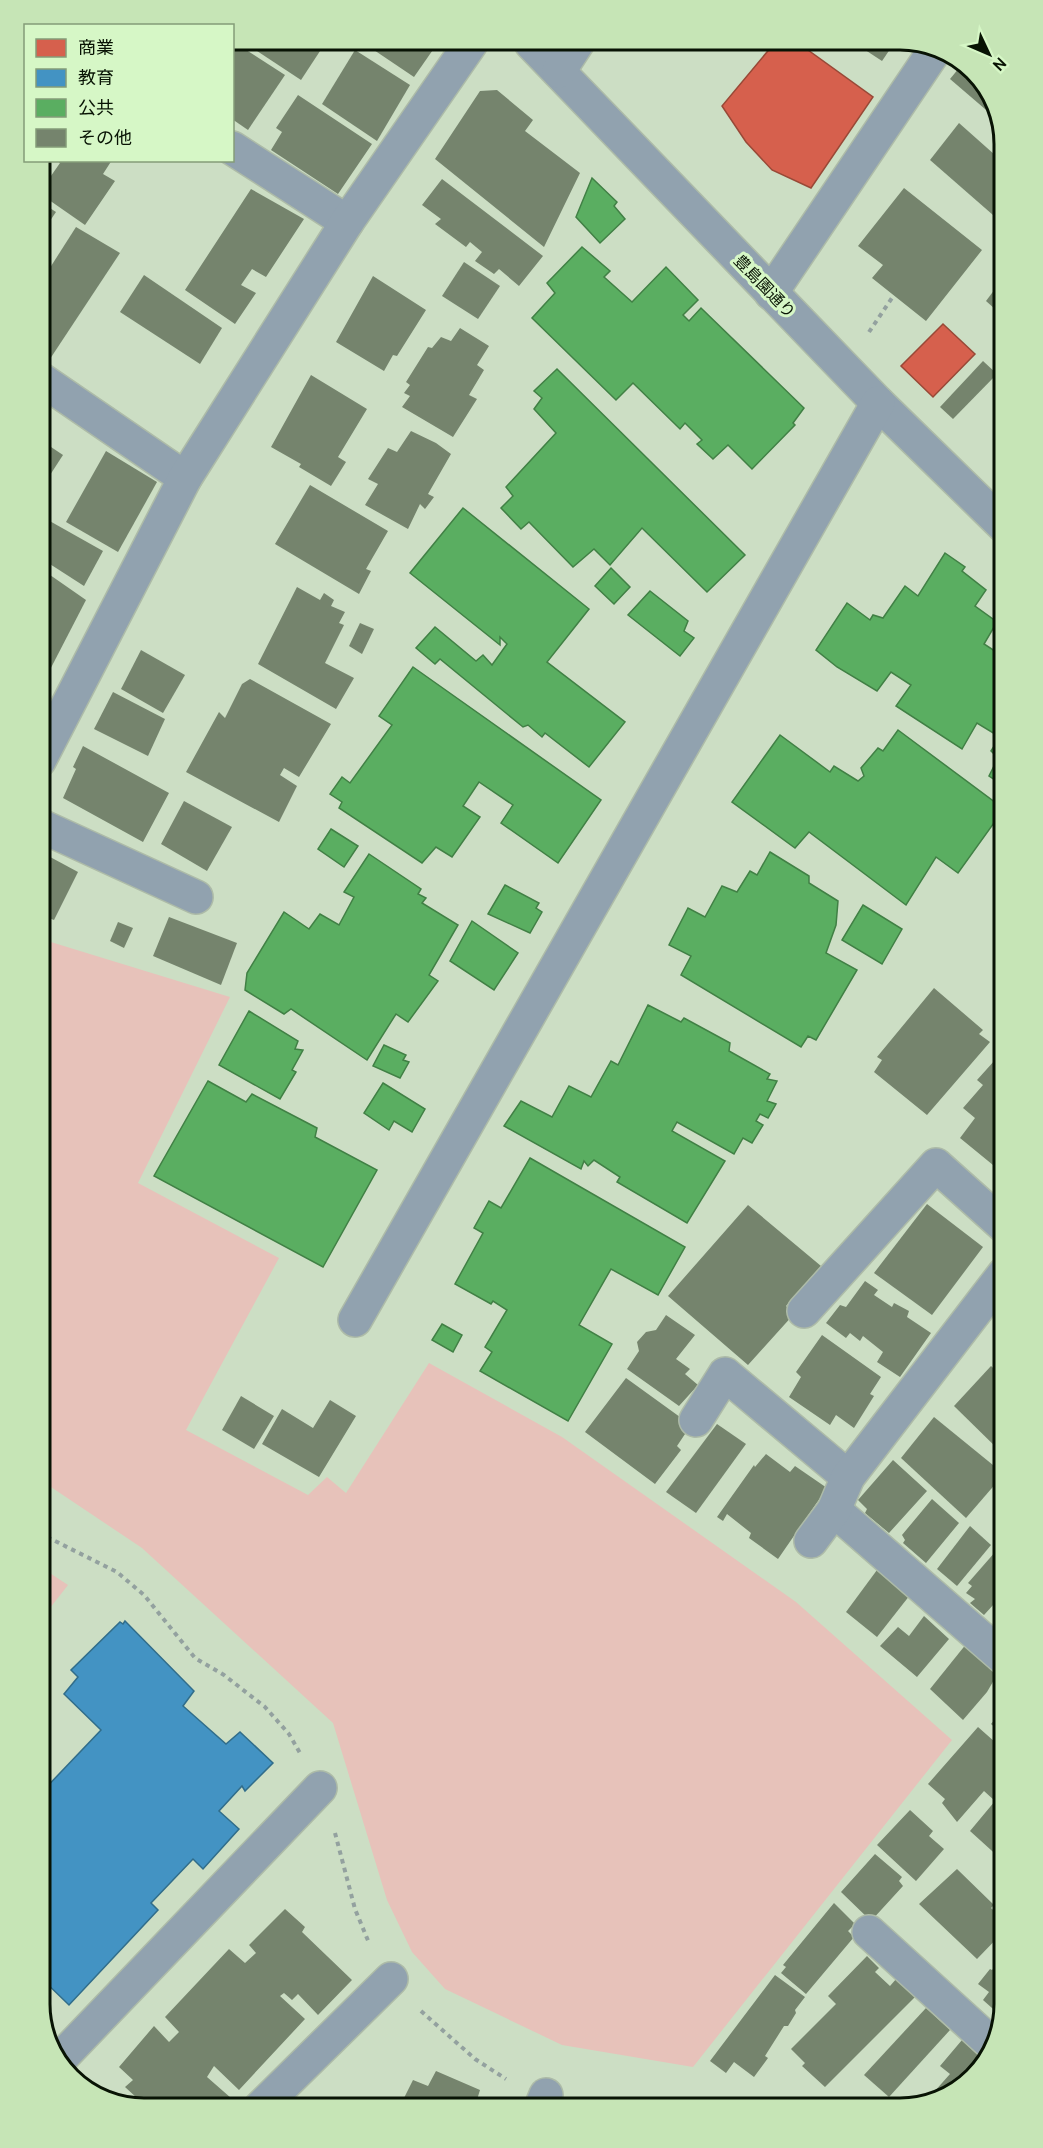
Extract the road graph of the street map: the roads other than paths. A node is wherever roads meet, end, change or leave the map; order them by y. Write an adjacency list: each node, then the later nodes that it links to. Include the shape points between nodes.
1 (466, 50): 7 (street)
2 (538, 50): 5 (street, 豊島園通り)
3 (573, 50): 5 (street)
4 (930, 55): 8 (street)
5 (559, 71): 8 (street, 豊島園通り)
6 (234, 149): 7 (street)
7 (347, 222): 11 (street)
8 (771, 293): 10 (street, 豊島園通り)
9 (50, 386): 11 (street)
10 (878, 403): 12 (street, 豊島園通り); 19 (street)
11 (185, 478): 13 (street)
12 (994, 516)
13 (50, 729)
14 (50, 830): 15 (street)
15 (196, 897)
16 (994, 1217): 18 (street, via 936,1165)
17 (994, 1287): 21 (street)
18 (804, 1311)
19 (355, 1320)
20 (696, 1420): 21 (street, via 725,1374)
21 (848, 1477): 22 (street)
22 (834, 1510): 23 (street); 24 (street)
23 (811, 1541)
24 (994, 1649)
25 (320, 1788): 29 (street)
26 (869, 1932): 28 (street)
27 (391, 1979): 30 (street)
28 (986, 2039)
29 (65, 2055)
30 (270, 2098)

